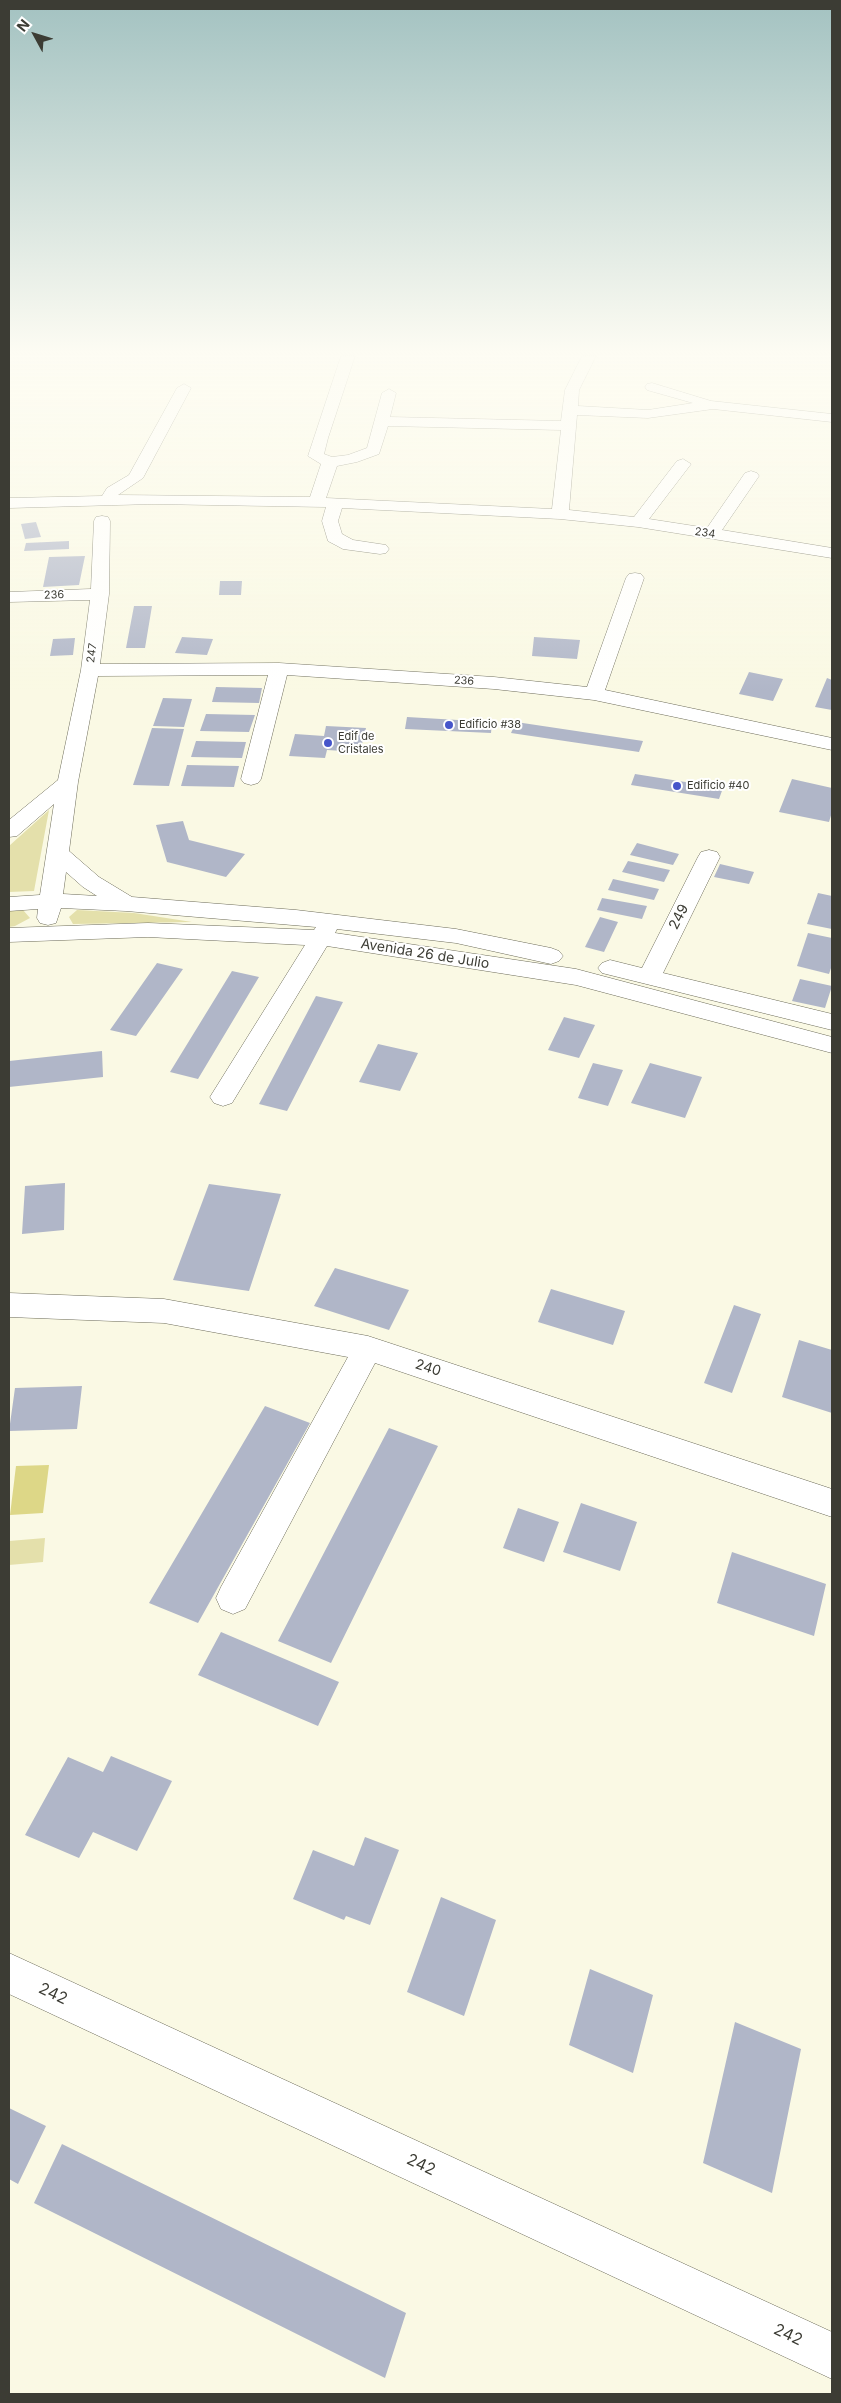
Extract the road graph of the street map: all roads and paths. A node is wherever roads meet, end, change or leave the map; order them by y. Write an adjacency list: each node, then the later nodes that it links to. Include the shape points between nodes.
1 (140, 468): 7 (street, via 135,478 113,491)
2 (328, 468): 9 (street)
3 (564, 468): 12 (street)
4 (680, 468): 14 (street)
5 (751, 476): 15 (street)
6 (153, 499): 7 (street, 234); 9 (street, 234); 13 (street)
7 (107, 500): 8 (street, 234)
8 (34, 502): 10 (street, 234); 13 (street)
9 (316, 502): 11 (street, 234)
10 (9, 503)
11 (336, 503): 12 (street, 234); 16 (street, via 330,521 334,537 349,544)
12 (560, 514): 14 (street, 234)
13 (102, 521): 19 (street, 247)
14 (638, 522): 15 (street, 234)
15 (711, 534): 17 (street, 234)
16 (380, 549)
17 (832, 553)
18 (635, 578): 23 (street)
19 (100, 594): 20 (street, 236); 22 (street, 247)
20 (9, 597)
21 (279, 669): 22 (street, 236); 23 (street, 236, via 494,683); 25 (street)
22 (90, 670): 26 (street, 247)
23 (594, 694): 24 (street, 236)
24 (832, 744)
25 (250, 779)
26 (68, 782): 27 (street); 28 (street, 247)
27 (9, 831)
28 (57, 852): 30 (street, 247); 32 (street, via 91,882)
29 (709, 857): 36 (street, 249)
30 (50, 901): 31 (street, Avenida 26 de Julio); 32 (street, Avenida 26 de Julio); 34 (street, 247)
31 (9, 904)
32 (126, 904): 33 (street, Avenida 26 de Julio)
33 (326, 930): 34 (street, Avenida 26 de Julio); 36 (street, Avenida 26 de Julio, via 456,936); 38 (street, Avenida 26 de Julio, via 576,977); 39 (street)
34 (46, 932): 35 (street, Avenida 26 de Julio)
35 (9, 935)
36 (649, 976): 37 (street, Avenida 26 de Julio)
37 (832, 1022)
38 (832, 1045)
39 (222, 1097)
40 (9, 1305): 41 (street, 240, via 164,1311)
41 (368, 1348): 42 (street, 240); 43 (street)
42 (832, 1503)
43 (233, 1598)
44 (9, 1973): 45 (street, 242)
45 (832, 2356)

